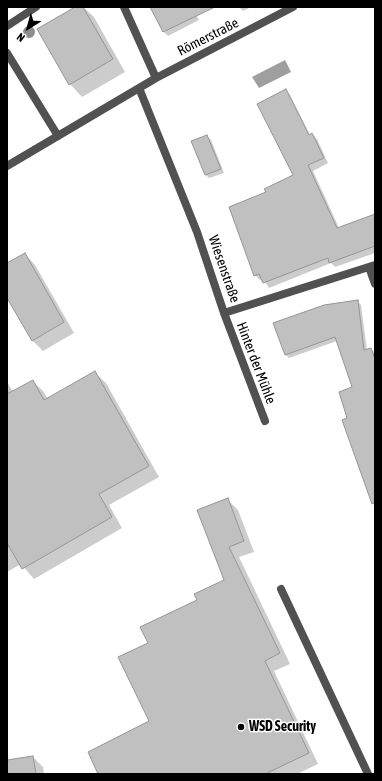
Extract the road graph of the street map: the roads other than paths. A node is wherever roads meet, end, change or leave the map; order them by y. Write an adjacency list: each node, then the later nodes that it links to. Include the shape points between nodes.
1 (124, 7): 6 (street)
2 (293, 7): 6 (street, Römerstraße)
3 (31, 8): 4 (street)
4 (7, 26)
5 (7, 53): 8 (street)
6 (156, 78): 7 (street, Römerstraße)
7 (138, 88): 8 (street, Römerstraße); 12 (street, Wiesenstraße, via 197,232)
8 (58, 136): 9 (street, Römerstraße)
9 (7, 166)
10 (372, 266): 11 (street); 12 (street, Wiesenstraße)
11 (375, 284)
12 (224, 313): 13 (street, Hinter der Mühle)
13 (265, 421)
14 (281, 589): 15 (street)
15 (368, 774)

